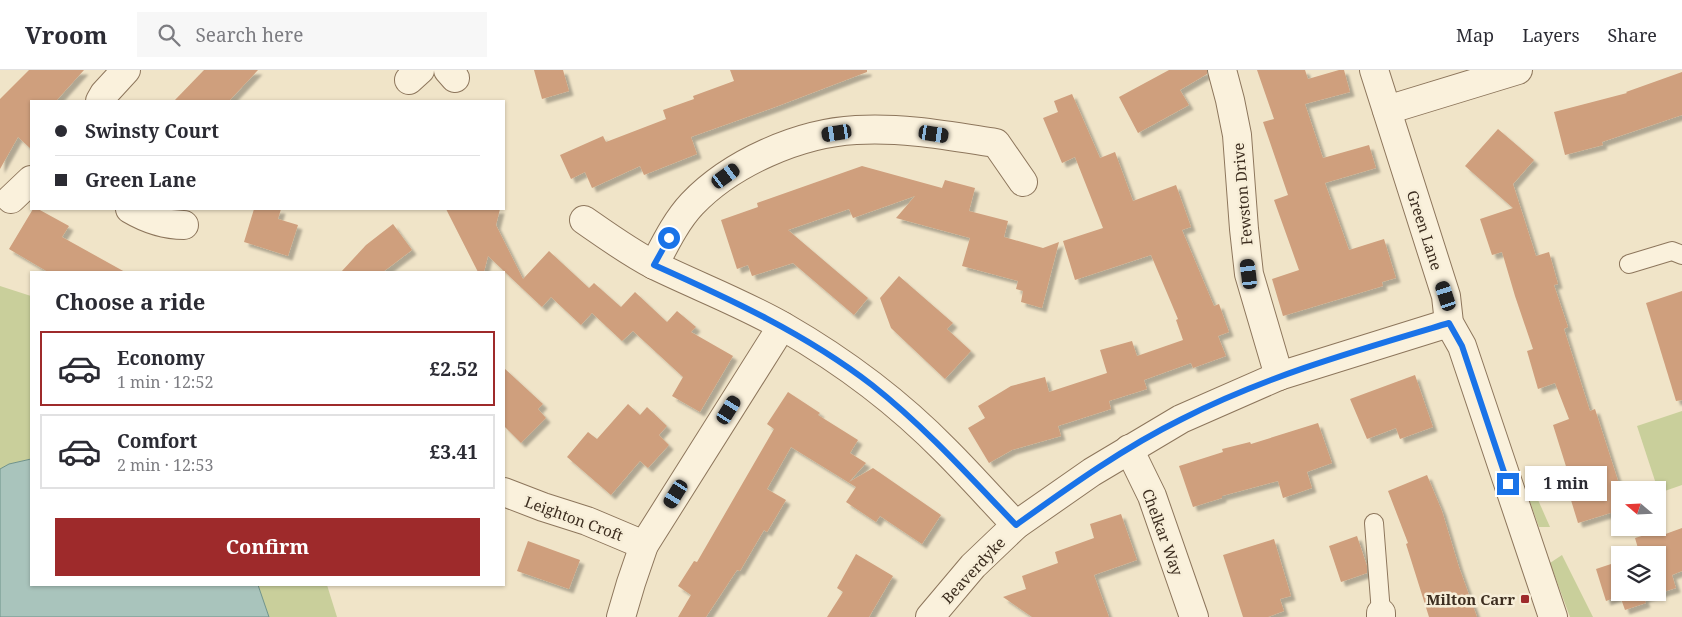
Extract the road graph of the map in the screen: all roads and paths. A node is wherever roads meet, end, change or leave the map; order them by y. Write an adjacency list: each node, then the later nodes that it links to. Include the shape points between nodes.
1 (126, 70): 5 (street)
2 (1222, 70): 18 (street, Fewston Drive, via 1237,135 1249,274)
3 (1374, 70): 6 (street, Green Lane)
4 (1518, 70): 6 (street)
5 (101, 100)
6 (1387, 110): 16 (street, Green Lane, via 1446,296)
7 (30, 181): 9 (street)
8 (1023, 182): 15 (street, via 996,143 882,130 855,130 819,136 739,166 713,185 692,204 676,225)
9 (11, 198)
10 (132, 210): 12 (street, via 169,225)
11 (584, 220): 15 (street, via 621,247)
12 (184, 225)
13 (1682, 255): 14 (lane, via 1672,251)
14 (1629, 264)
15 (654, 265): 17 (street)
16 (1449, 323): 18 (street, Beaverdyke); 28 (street, Green Lane, via 1462,346)
17 (782, 326): 22 (street, via 832,357 905,413); 23 (street)
18 (1279, 376): 19 (street, Beaverdyke, via 1181,419)
19 (1129, 449): 22 (street, Beaverdyke); 27 (street, Chelkar Way, via 1152,496)
20 (505, 492): 23 (street, Leighton Croft)
21 (1374, 523): 24 (lane)
22 (1016, 525): 26 (street, Beaverdyke, via 973,566)
23 (644, 545): 25 (street)
24 (1381, 615)
25 (621, 617)
26 (930, 617)
27 (1194, 617)
28 (1553, 617)

